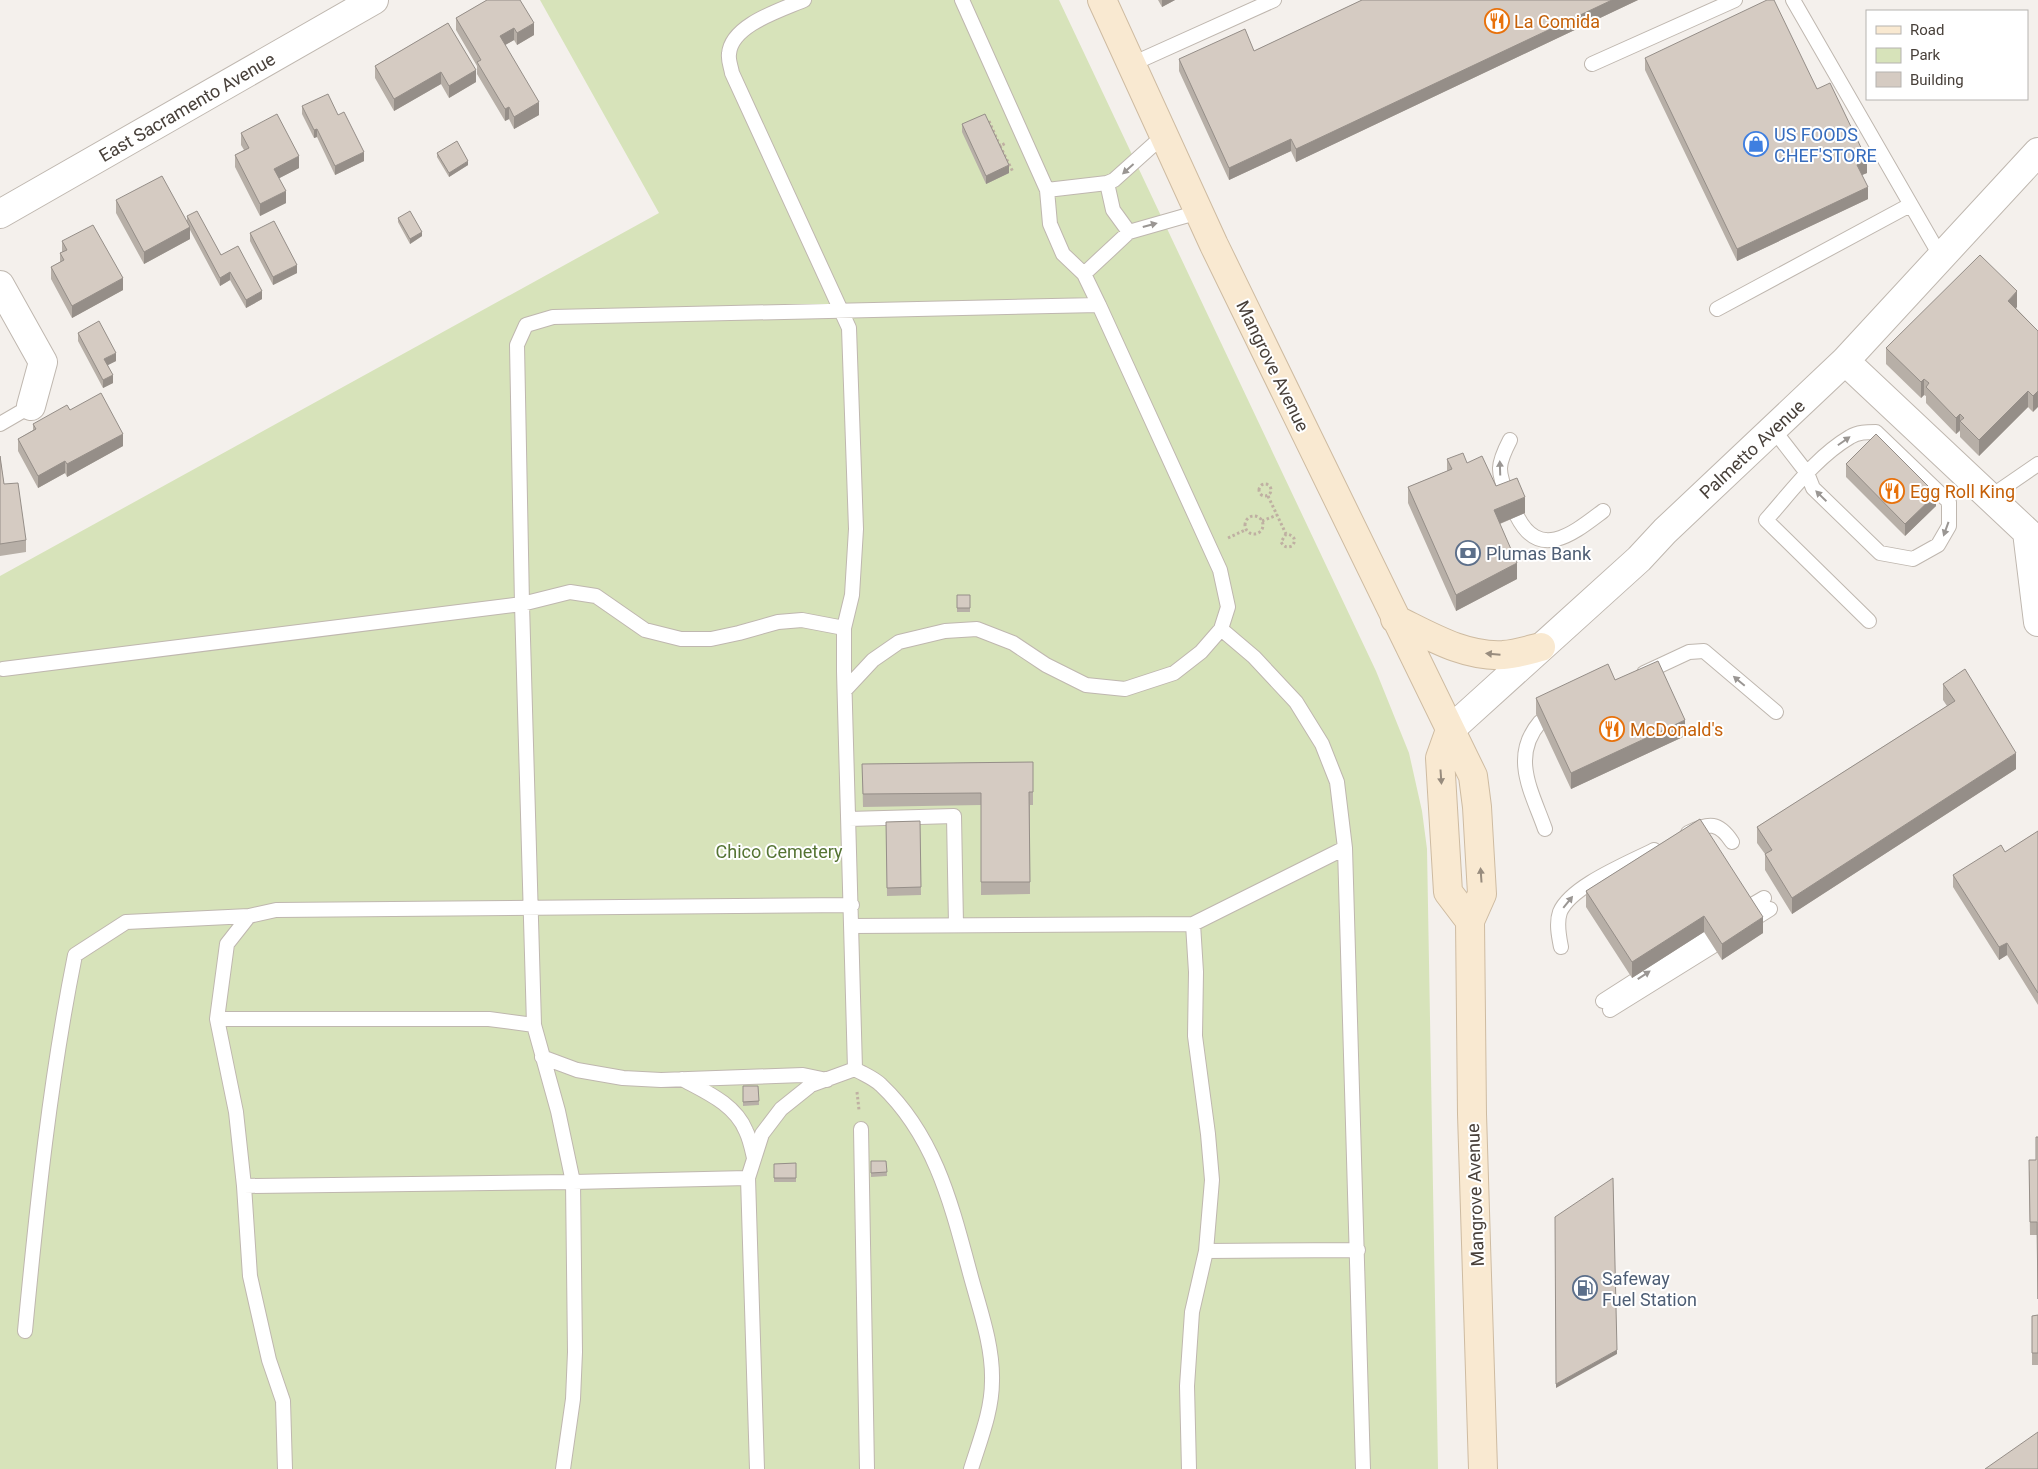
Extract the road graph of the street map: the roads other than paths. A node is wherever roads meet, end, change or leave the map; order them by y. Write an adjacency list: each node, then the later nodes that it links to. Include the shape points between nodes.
1 (374, 0): 16 (street, East Sacramento Avenue)
2 (804, 0): 23 (lane, via 745,27 733,41 729,54 732,73)
3 (962, 0): 13 (lane)
4 (1102, 0): 8 (street, Mangrove Avenue)
5 (1274, 0): 8 (lane)
6 (1793, 0): 14 (lane)
7 (1732, 1): 9 (lane)
8 (1132, 64): 10 (street, Mangrove Avenue)
9 (1592, 64)
10 (1164, 136): 12 (lane, one-way to 12); 15 (street, Mangrove Avenue)
11 (2038, 152): 18 (street, Palmetto Avenue)
12 (1107, 183): 13 (lane); 17 (lane, via 1113,210)
13 (1047, 190): 19 (lane, via 1050,224 1063,254)
14 (1910, 205): 18 (lane); 22 (lane)
15 (1199, 212): 17 (lane, one-way to 15); 37 (street, Mangrove Avenue)
16 (0, 214)
17 (1129, 232): 19 (lane)
18 (1941, 258): 24 (street, Palmetto Avenue)
19 (1084, 274): 21 (lane)
20 (0, 285): 25 (street, via 43,362)
21 (1099, 305): 23 (lane); 41 (lane, via 1220,570 1228,607)
22 (1717, 309)
23 (842, 312): 36 (lane, via 553,317 526,326 517,345); 40 (lane, via 849,328 856,529 852,595)
24 (1845, 361): 27 (street, Palmetto Avenue); 31 (street)
25 (31, 406): 26 (lane)
26 (0, 424)
27 (1773, 429): 30 (lane); 42 (street, Palmetto Avenue, via 1639,559)
28 (1510, 440): 32 (lane, one-way to 28, via 1500,479 1500,459)
29 (2038, 464): 31 (lane)
30 (1807, 473): 30 (lane, one-way to 30, via 1850,437 1876,432 1948,502 1948,526 1938,545 1913,559 1880,553 1813,488); 38 (lane, via 1766,520)
31 (1990, 496): 35 (street, via 2027,532)
32 (1508, 497)
33 (1603, 511): 34 (lane, via 1568,536 1545,540 1530,535)
34 (1517, 516)
35 (2034, 545): 39 (street)
36 (522, 604): 40 (lane, via 570,592 596,596 644,630 681,638 739,634 778,622 802,620); 43 (lane); 55 (lane)
37 (1395, 619): 42 (street, one-way to 37, via 1503,654 1468,652); 48 (street, Mangrove Avenue)
38 (1869, 621)
39 (2038, 622)
40 (844, 628): 45 (lane)
41 (1221, 629): 45 (lane, via 1201,652 1174,673 1125,689 1086,685 1046,665 1013,643 977,629 945,631 899,642 873,660); 52 (lane, via 1254,657 1296,702 1322,744 1337,782)
42 (1541, 647): 48 (street, Palmetto Avenue)
43 (3, 669)
44 (1628, 680): 46 (lane, one-way to 44, via 1704,651 1689,652)
45 (845, 690): 49 (lane)
46 (1776, 712)
47 (1540, 722): 50 (lane, via 1531,733 1524,751 1526,774)
48 (1450, 730): 85 (street, Mangrove Avenue, via 1440,758 1448,892 1470,921 1472,1114)
49 (849, 819): 54 (lane); 59 (lane, via 954,816)
50 (1545, 830)
51 (1732, 842): 62 (lane, one-way to 51, via 1558,930 1560,912 1575,894 1596,879 1698,828 1713,825 1724,830)
52 (1346, 848): 58 (lane); 75 (lane)
53 (1767, 904): 56 (lane)
54 (852, 905): 55 (lane); 60 (lane)
55 (531, 908): 57 (lane, via 276,910); 65 (lane)
56 (1751, 914)
57 (249, 916): 64 (lane, via 227,944); 77 (lane, via 126,922 75,955 61,1028)
58 (1193, 924): 59 (lane); 76 (lane, via 1195,1036 1212,1180)
59 (956, 925): 60 (lane)
60 (852, 926): 67 (lane)
61 (1710, 940): 63 (lane, one-way to 61)
62 (1561, 947)
63 (1607, 1005)
64 (217, 1019): 65 (lane, via 489,1019); 74 (lane, via 236,1112)
65 (534, 1026): 66 (lane)
66 (542, 1057): 68 (lane, via 577,1070 623,1078); 73 (lane)
67 (855, 1069): 69 (lane); 82 (lane, via 880,1083 908,1115 947,1189 989,1345 992,1381 987,1418)
68 (682, 1079): 69 (lane, via 803,1075); 71 (lane, via 715,1096 734,1112 746,1130)
69 (827, 1080): 71 (lane, via 811,1086 781,1109 762,1134)
70 (861, 1129): 81 (lane)
71 (754, 1158): 72 (lane)
72 (748, 1178): 73 (lane); 80 (lane)
73 (573, 1182): 74 (lane); 79 (lane, via 574,1399)
74 (244, 1186): 78 (lane, via 250,1276 269,1360 284,1402)
75 (1358, 1250): 76 (lane); 84 (lane)
76 (1206, 1251): 83 (lane, via 1192,1312 1187,1386)
77 (24, 1330)
78 (285, 1469)
79 (563, 1469)
80 (757, 1469)
81 (868, 1469)
82 (971, 1469)
83 (1189, 1469)
84 (1363, 1469)
85 (1483, 1469)

